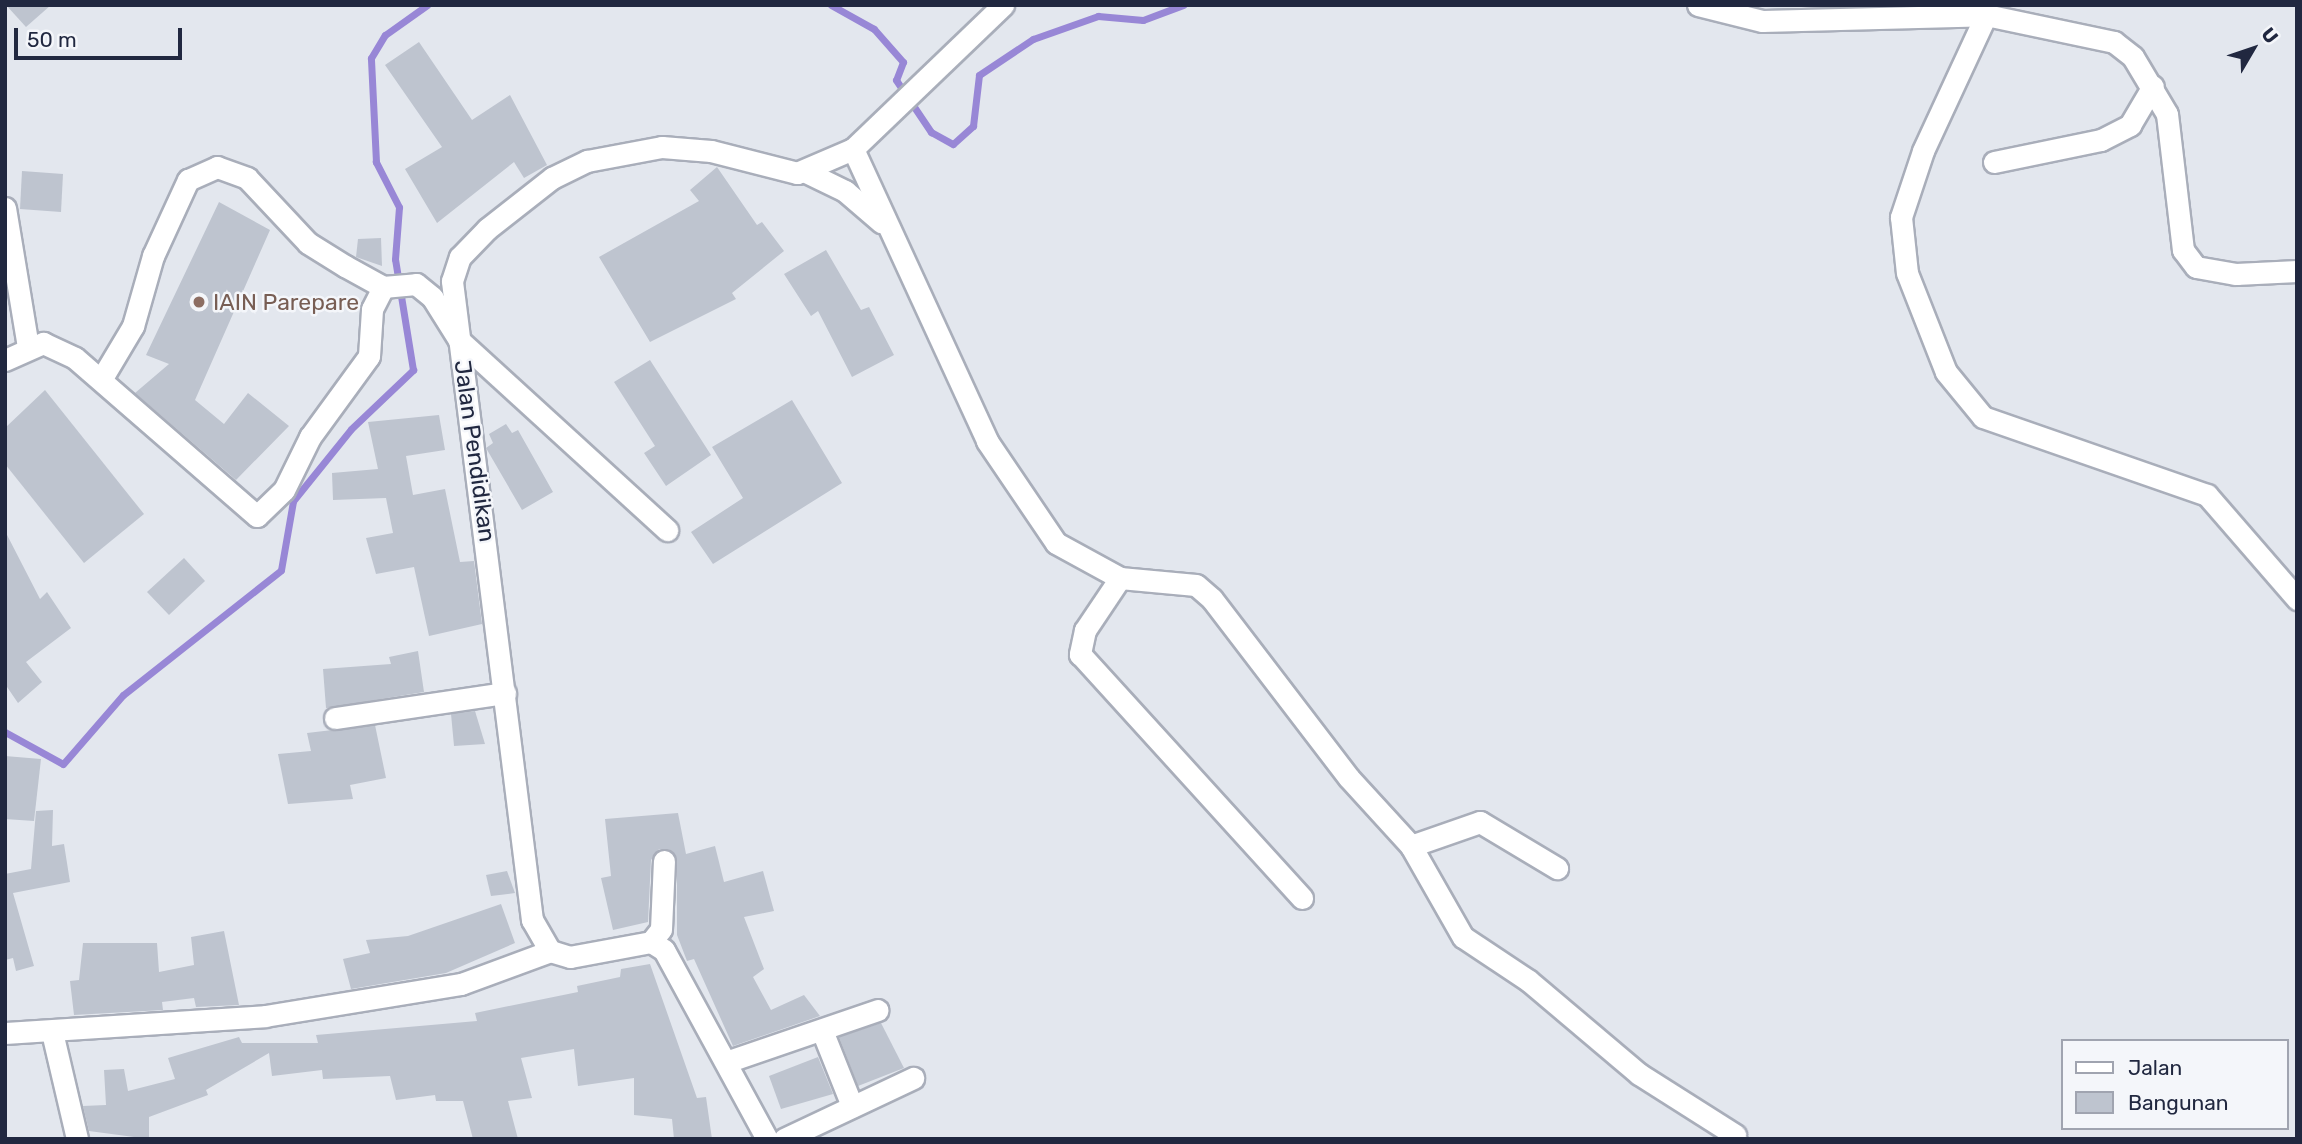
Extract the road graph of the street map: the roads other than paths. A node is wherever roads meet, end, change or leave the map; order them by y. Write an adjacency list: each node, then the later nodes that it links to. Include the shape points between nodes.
1 (1003, 5): 6 (street, via 894,104)
2 (1698, 5): 3 (street, via 1762,21)
3 (1923, 9): 4 (street)
4 (1986, 15): 5 (street, via 2094,33 2133,57); 19 (street, via 1923,150 1901,217 1907,274 1946,372 1983,417 2207,495)
5 (2152, 86): 7 (street, via 2130,125 2101,140); 11 (street, via 2167,114 2183,250 2196,267 2213,273)
6 (853, 149): 8 (street); 10 (street)
7 (1994, 162)
8 (804, 171): 10 (street, Jalan Pendidikan, via 845,191); 13 (street, Jalan Pendidikan, via 662,147 624,149 564,172 460,257 450,299)
9 (5, 208): 14 (street)
10 (885, 226): 18 (street, via 1022,501 1056,543)
11 (2297, 271)
12 (389, 287): 13 (street, via 416,284 432,297); 16 (street, via 308,243 247,178 217,167 188,180 153,256 133,326); 16 (street, via 372,309 369,356 310,438 284,490 257,516)
13 (459, 340): 17 (street); 20 (street, Jalan Pendidikan)
14 (28, 347): 15 (street); 16 (street, via 57,347)
15 (5, 360)
16 (102, 378)
17 (667, 530)
18 (1120, 578): 22 (street, via 1196,585 1212,598 1349,778); 25 (street, via 1085,630 1080,654)
19 (2297, 599)
20 (505, 693): 21 (street); 27 (street, Jalan Pendidikan, via 531,919)
21 (335, 718)
22 (1412, 846): 24 (street, via 1480,822); 35 (street, via 1463,937 1529,981 1639,1074)
23 (664, 861): 26 (street, via 661,929)
24 (1557, 868)
25 (1302, 898)
26 (650, 942): 27 (street, via 570,957); 32 (street, via 668,954)
27 (550, 951): 29 (street, via 461,984 291,1012)
28 (878, 1010): 31 (street)
29 (52, 1032): 30 (street); 36 (street)
30 (5, 1033)
31 (823, 1033): 32 (street); 34 (street)
32 (729, 1061): 37 (street)
33 (913, 1079): 34 (street)
34 (852, 1106): 38 (street)
35 (1735, 1135)
36 (77, 1139)
37 (766, 1139)
38 (784, 1139)

